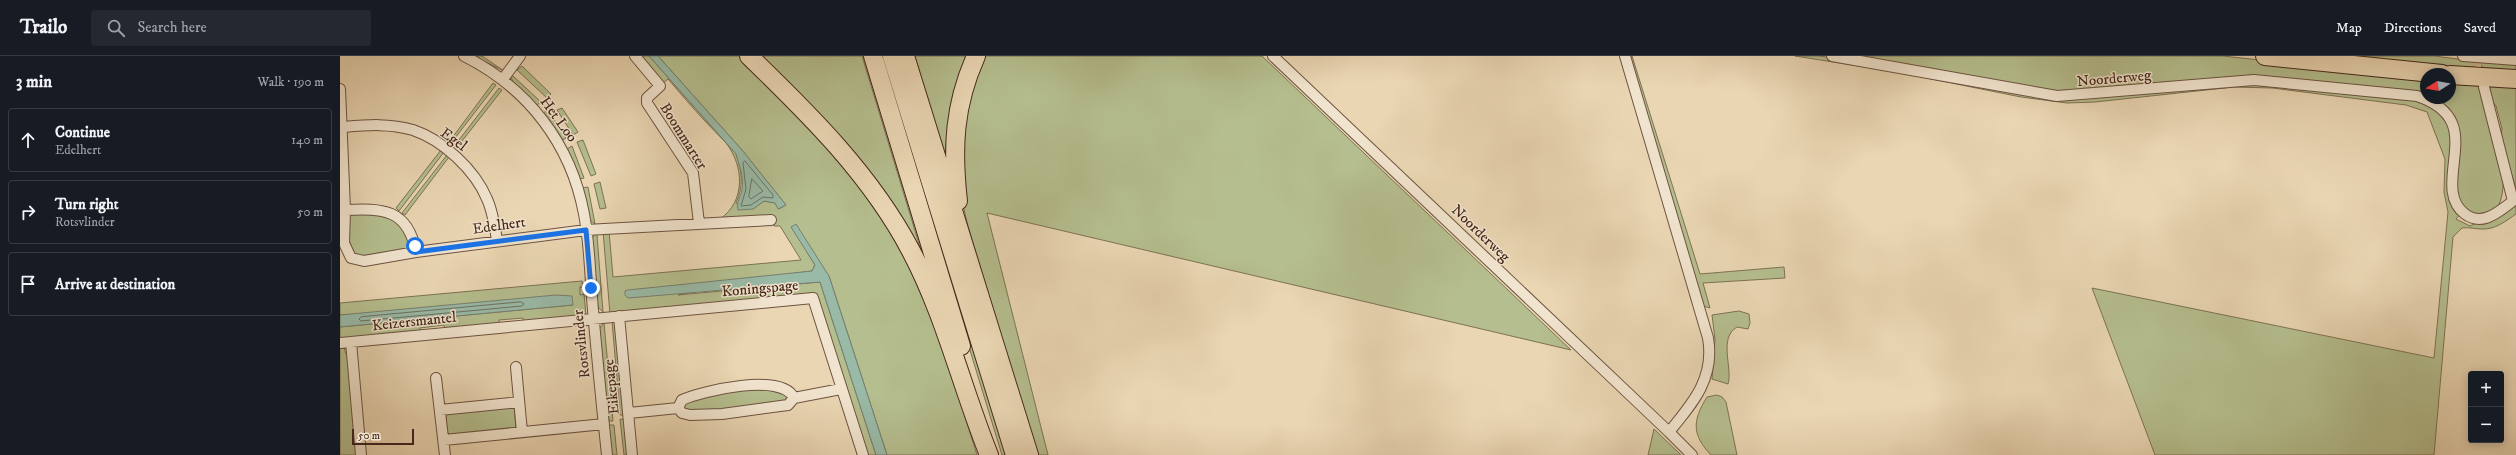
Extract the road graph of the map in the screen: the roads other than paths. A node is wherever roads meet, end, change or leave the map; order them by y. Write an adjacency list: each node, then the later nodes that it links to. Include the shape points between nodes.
1 (464, 56): 17 (street, Het Loo)
2 (520, 56): 17 (street)
3 (635, 56): 25 (street, Boommarter, via 660,86 647,98 647,103 693,173)
4 (748, 56): 51 (highway, via 811,117 853,163 891,217 911,252 927,288)
5 (873, 56): 52 (highway)
6 (892, 56): 53 (highway)
7 (905, 56): 28 (highway)
8 (976, 56): 28 (highway, via 963,88 956,119 954,148)
9 (1273, 56): 44 (street, Noorderweg)
10 (1625, 56): 44 (street, via 1702,312 1710,349 1708,372 1701,391)
11 (1832, 56): 22 (street, Noorderweg, via 2062,97 2254,80 2417,96 2440,107 2452,123 2455,139 2453,193 2461,211 2472,218 2484,218 2496,214)
12 (2265, 56): 15 (highway)
13 (2463, 56): 14 (street)
14 (2516, 60)
15 (2420, 72)
16 (2456, 75): 18 (highway)
17 (503, 79): 26 (street, Het Loo, via 539,113 560,143 576,181)
18 (2516, 79)
19 (2484, 87): 22 (street)
20 (340, 89): 21 (street, Edelhert)
21 (343, 127): 23 (street, Edelhert); 27 (street, Egel, via 381,124 414,130 439,144 458,159 478,183 491,209)
22 (2514, 200)
23 (345, 210): 29 (street, via 373,208 397,216 407,228); 29 (street, Edelhert, via 344,242 351,258 364,261)
24 (771, 220): 25 (street)
25 (699, 223): 26 (street)
26 (586, 230): 27 (street, Edelhert); 31 (street, Rotsvlinder)
27 (497, 241): 29 (street, Edelhert)
28 (963, 241): 54 (highway)
29 (416, 252)
30 (619, 316): 31 (street, Koningspage); 36 (street, Koningspage, via 813,298); 41 (street, Eikepage)
31 (594, 319): 32 (street, Keizersmantel); 42 (street, Rotsvlinder)
32 (351, 342): 33 (street, Keizersmantel); 46 (street)
33 (340, 343)
34 (516, 367): 38 (street)
35 (436, 378): 40 (street)
36 (841, 389): 37 (street); 50 (street, Koningspage)
37 (794, 398): 39 (street, via 788,405 722,414 690,415 682,413); 39 (street, via 788,391 772,387 731,387 691,396 682,400)
38 (519, 402): 40 (street); 43 (street)
39 (678, 408): 41 (street)
40 (440, 410): 45 (street)
41 (628, 413): 49 (street, Eikepage)
42 (604, 424): 43 (street); 48 (street, Rotsvlinder)
43 (522, 432): 45 (street)
44 (1669, 432): 55 (street, Noorderweg)
45 (444, 440): 47 (street)
46 (362, 455)
47 (445, 455)
48 (607, 455)
49 (632, 455)
50 (863, 455)
51 (989, 455)
52 (994, 455)
53 (1015, 455)
54 (1029, 455)
55 (1692, 455)

